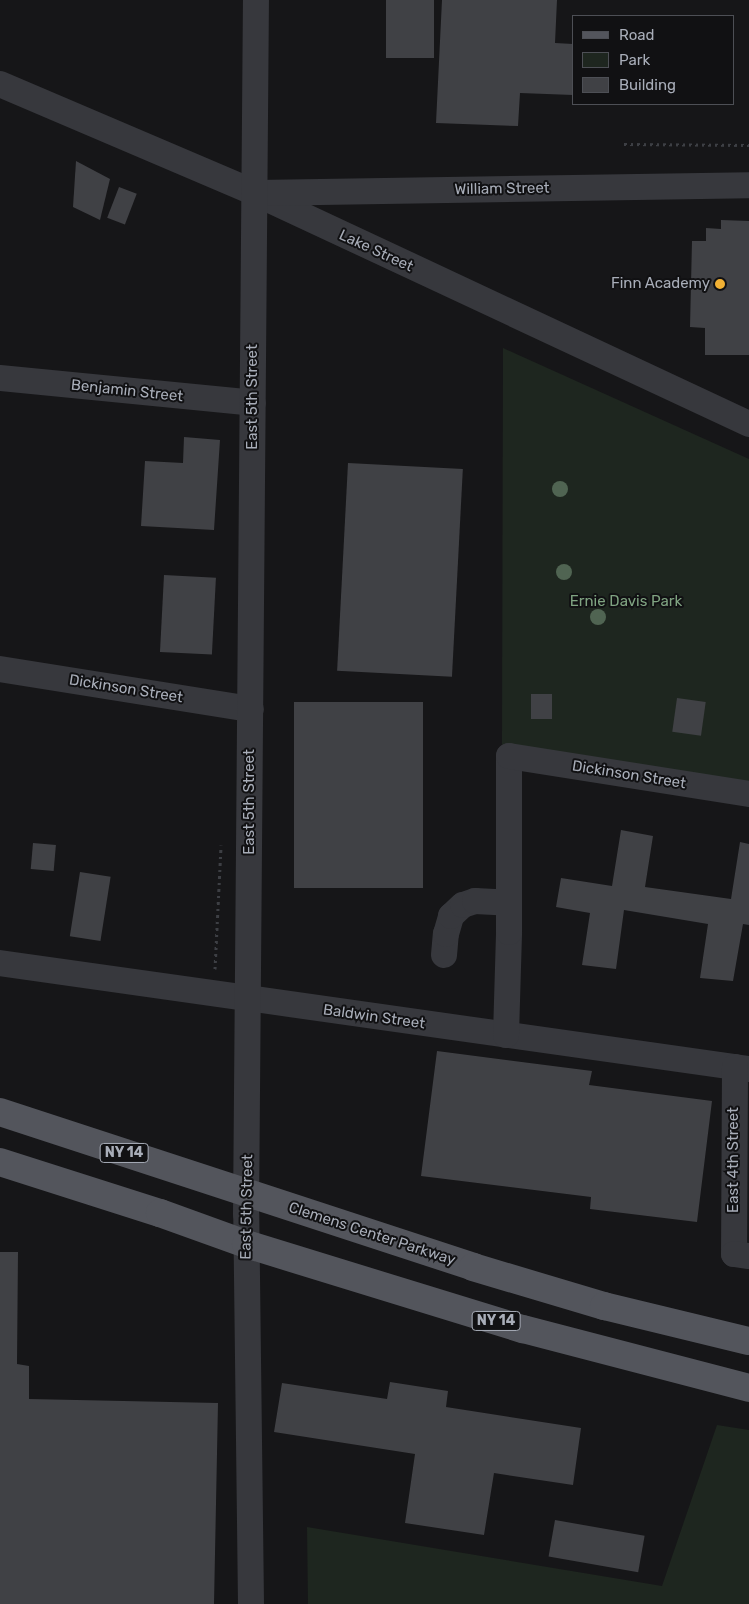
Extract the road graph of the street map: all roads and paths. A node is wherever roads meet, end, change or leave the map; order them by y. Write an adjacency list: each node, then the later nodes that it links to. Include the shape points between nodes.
1 (256, 0): 6 (street, East 5th Street)
2 (0, 84): 6 (street, Lake Street)
3 (624, 144): 4 (path)
4 (749, 145)
5 (749, 185): 6 (street, William Street)
6 (254, 193): 8 (street, East 5th Street); 9 (street, Lake Street)
7 (0, 378): 8 (street, Benjamin Street)
8 (253, 403): 11 (street, East 5th Street)
9 (749, 424)
10 (0, 669): 11 (street, Dickinson Street)
11 (251, 709): 18 (street, East 5th Street)
12 (749, 794): 14 (street, Dickinson Street, via 509,756)
13 (221, 842): 17 (path)
14 (509, 903): 15 (street, via 474,901 463,905 451,916); 19 (street)
15 (444, 955)
16 (0, 963): 18 (street, Baldwin Street)
17 (215, 969)
18 (249, 1000): 19 (street, Baldwin Street); 23 (street, East 5th Street)
19 (506, 1035): 20 (street, Baldwin Street)
20 (742, 1068): 25 (street, East 4th Street)
21 (0, 1112): 23 (main road, Clemens Center Parkway / NY 14)
22 (0, 1162): 24 (main road, NY 14)
23 (248, 1194): 24 (street, East 5th Street); 26 (main road, Clemens Center Parkway / NY 14, via 594,1303)
24 (246, 1244): 27 (main road, NY 14, via 523,1329); 28 (street, East 5th Street)
25 (742, 1255)
26 (749, 1341)
27 (749, 1388)
28 (251, 1604)

